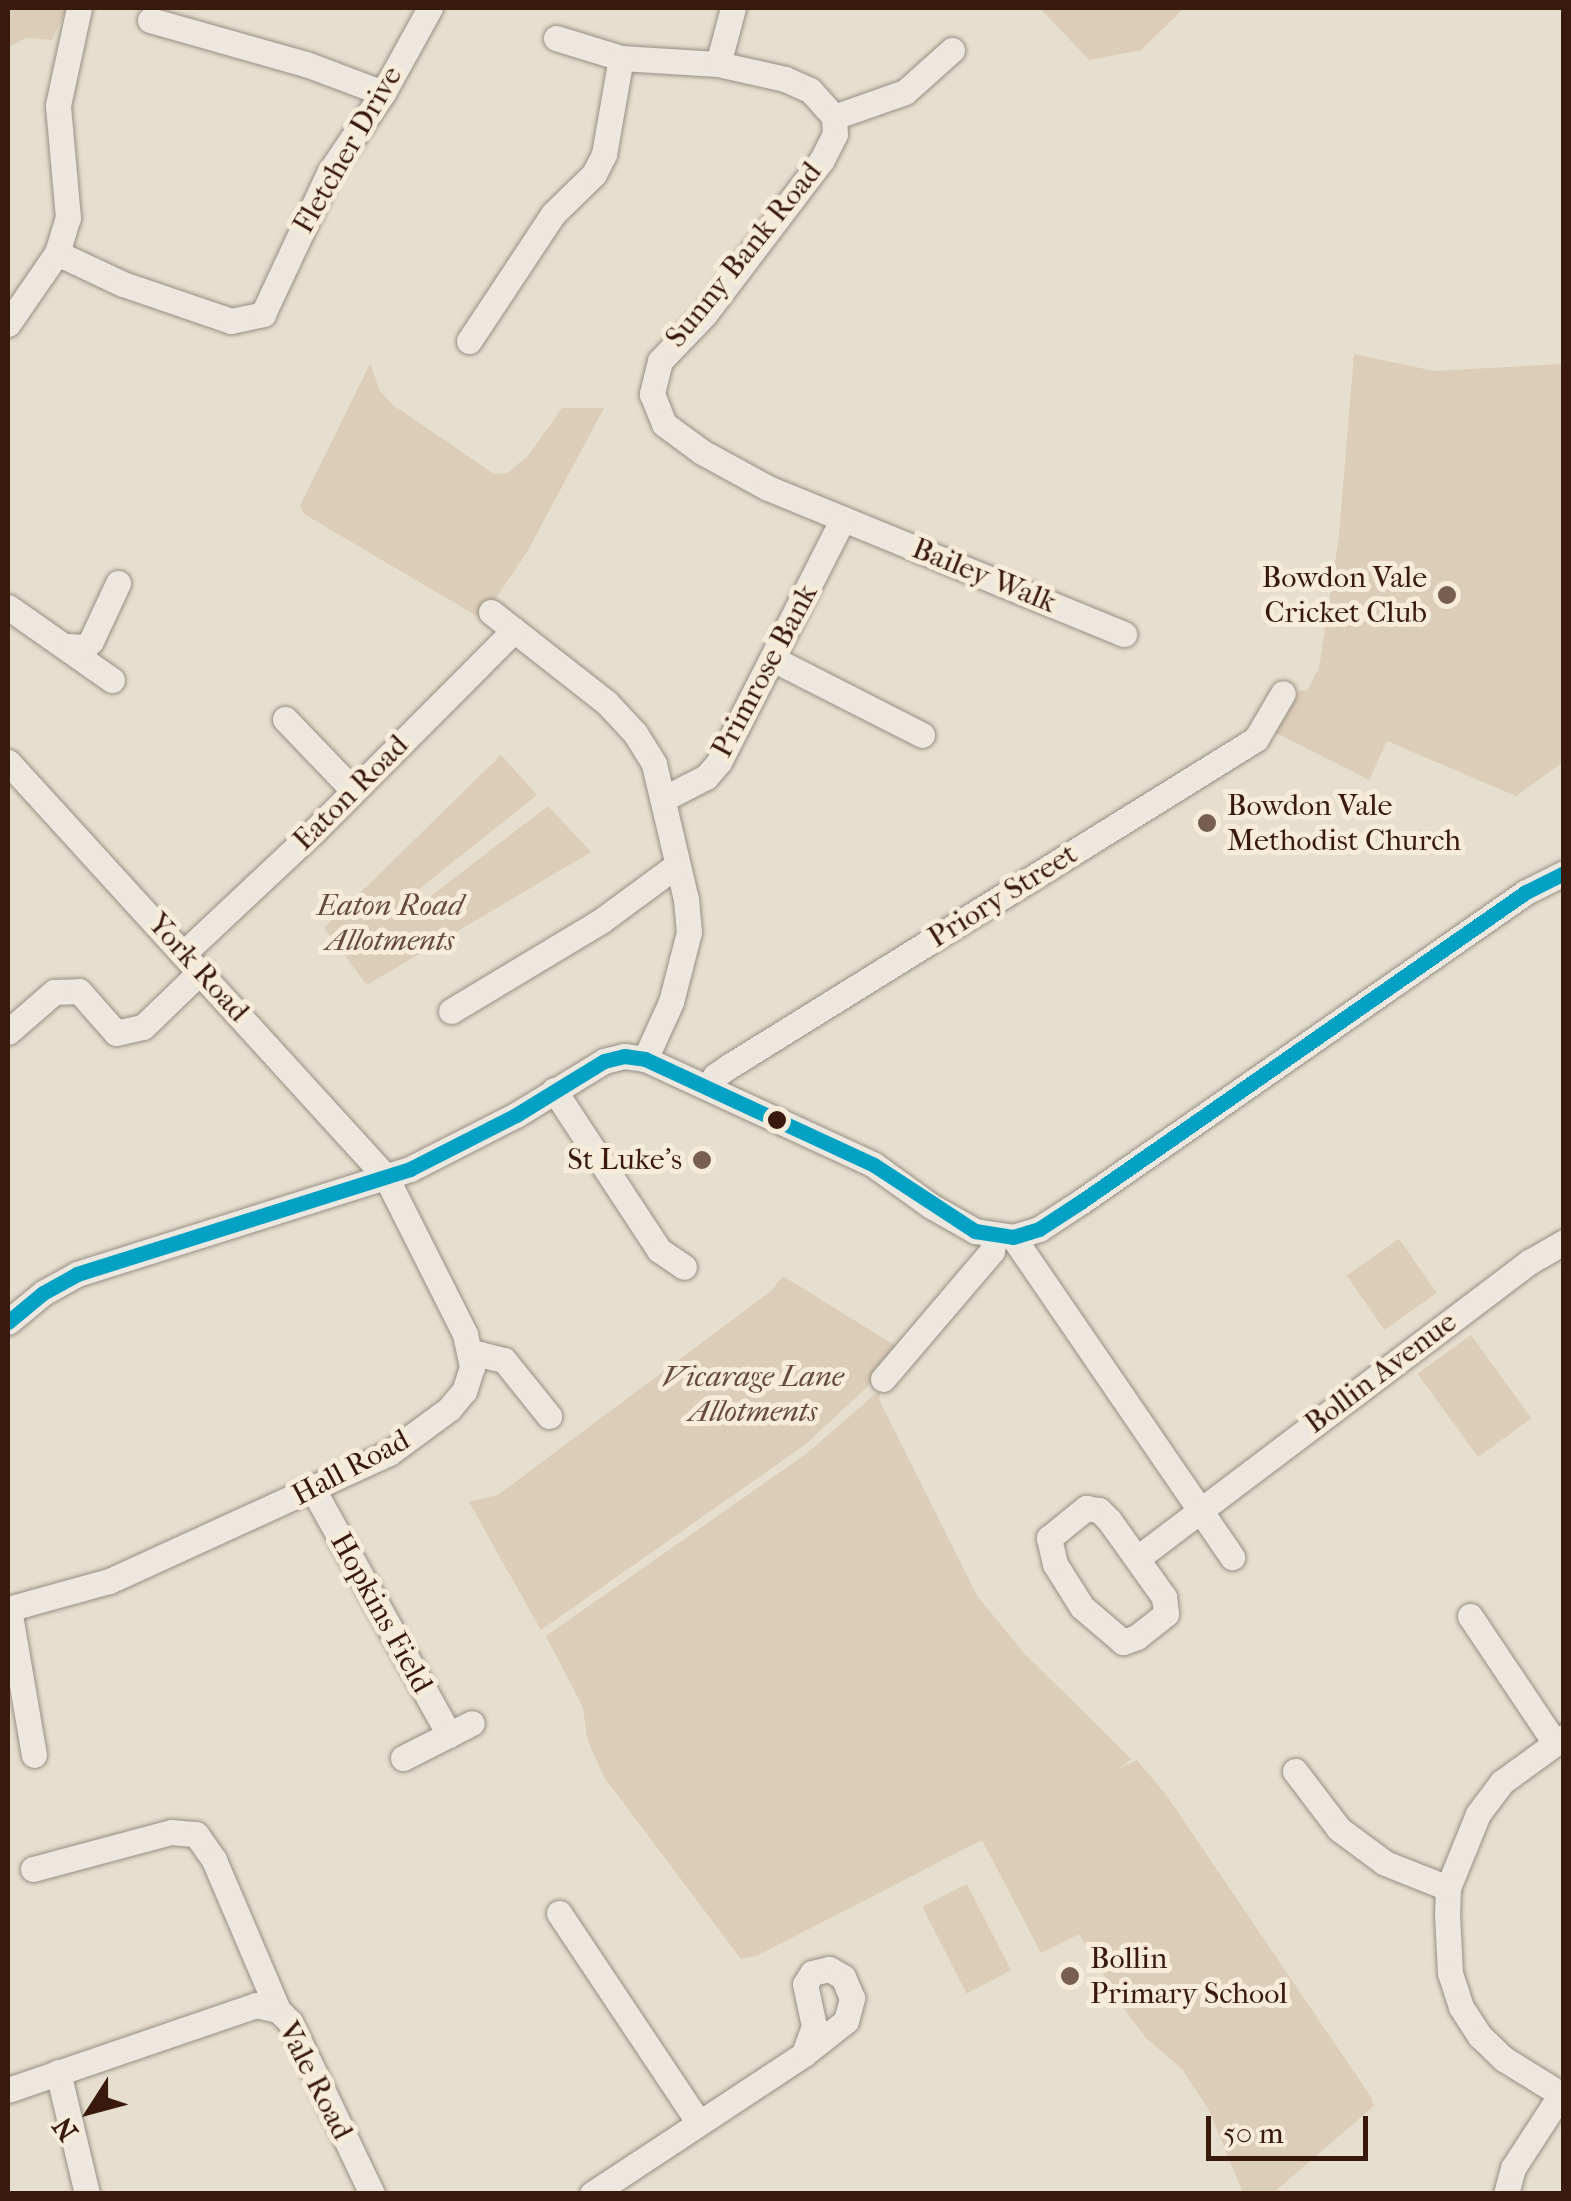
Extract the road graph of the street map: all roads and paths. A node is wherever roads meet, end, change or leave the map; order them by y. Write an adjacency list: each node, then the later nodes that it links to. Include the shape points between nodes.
1 (79, 8): 11 (street, via 58,105 68,218)
2 (430, 8): 9 (street, Fletcher Drive)
3 (733, 8): 8 (street)
4 (150, 20): 9 (street)
5 (556, 38): 7 (street)
6 (952, 50): 10 (street, via 905,92)
7 (621, 58): 8 (street); 13 (street, via 604,154 594,174 553,214)
8 (718, 64): 10 (street, via 810,90)
9 (383, 93): 11 (street, Fletcher Drive, via 329,172 263,314 231,321)
10 (834, 117): 14 (street, Sunny Bank Road, via 835,134 822,161 705,314 660,360 652,381 664,424 677,434 768,488)
11 (57, 254): 12 (street)
12 (8, 324)
13 (470, 341)
14 (843, 519): 19 (street, Bailey Walk); 21 (street, Primrose Bank)
15 (118, 583): 20 (street, via 91,640 85,647)
16 (8, 607): 20 (street)
17 (491, 612): 18 (street)
18 (514, 630): 27 (street, Eaton Road); 28 (street, via 626,723 654,764)
19 (1124, 634)
20 (68, 646): 22 (street)
21 (775, 660): 25 (street); 28 (street, Primrose Bank, via 719,762 706,777)
22 (112, 680)
23 (1283, 692): 35 (street, Priory Street, via 1256,739 730,1065)
24 (285, 720): 27 (street)
25 (922, 735)
26 (8, 762): 31 (street, York Road)
27 (353, 790): 31 (street, Eaton Road)
28 (663, 799): 29 (street)
29 (677, 866): 32 (street, via 601,921); 34 (street, via 689,932 672,1002)
30 (1564, 873): 38 (street, via 1526,892 1039,1229)
31 (193, 962): 33 (street, Eaton Road, via 143,1027 116,1033 79,990 54,992); 37 (street, York Road)
32 (451, 1011)
33 (8, 1032)
34 (645, 1059): 35 (street); 36 (street, via 604,1060)
35 (710, 1087): 38 (street, via 874,1165 975,1231)
36 (554, 1090): 37 (street, via 477,1137); 40 (street, via 659,1250)
37 (386, 1177): 41 (street, via 77,1274); 42 (street)
38 (1004, 1237): 43 (street); 46 (street)
39 (1564, 1242): 46 (street, Bollin Avenue)
40 (684, 1267)
41 (8, 1322)
42 (471, 1352): 44 (street, via 504,1360); 45 (street, Hall Road, via 469,1380 450,1408 389,1453)
43 (883, 1379)
44 (549, 1416)
45 (314, 1490): 49 (street, Hall Road, via 109,1581); 52 (street, Hopkins Field)
46 (1201, 1510): 47 (street, Bollin Avenue); 48 (street)
47 (1139, 1557): 47 (street, via 1099,1510 1086,1508 1049,1538 1067,1586 1123,1642 1166,1614 1164,1597)
48 (1232, 1557)
49 (8, 1609): 54 (street)
50 (1470, 1616): 53 (street)
51 (472, 1723): 52 (street)
52 (448, 1735): 55 (street)
53 (1559, 1740): 58 (street, via 1502,1782 1478,1814)
54 (34, 1756)
55 (403, 1758)
56 (1295, 1771): 58 (street, via 1339,1829 1385,1862)
57 (33, 1869): 60 (street, via 170,1832 196,1834 214,1860)
58 (1448, 1888): 64 (street, via 1450,1973 1461,2007 1504,2059)
59 (559, 1914): 65 (street)
60 (278, 2010): 62 (street, Vale Road, via 256,2006); 67 (street, Vale Road, via 290,2022)
61 (804, 2054): 65 (street)
62 (58, 2072): 63 (street, Vale Road); 66 (street)
63 (8, 2090)
64 (1562, 2095): 69 (street, via 1513,2168)
65 (699, 2123): 68 (street)
66 (87, 2194)
67 (372, 2194)
68 (592, 2194)
69 (1506, 2194)

